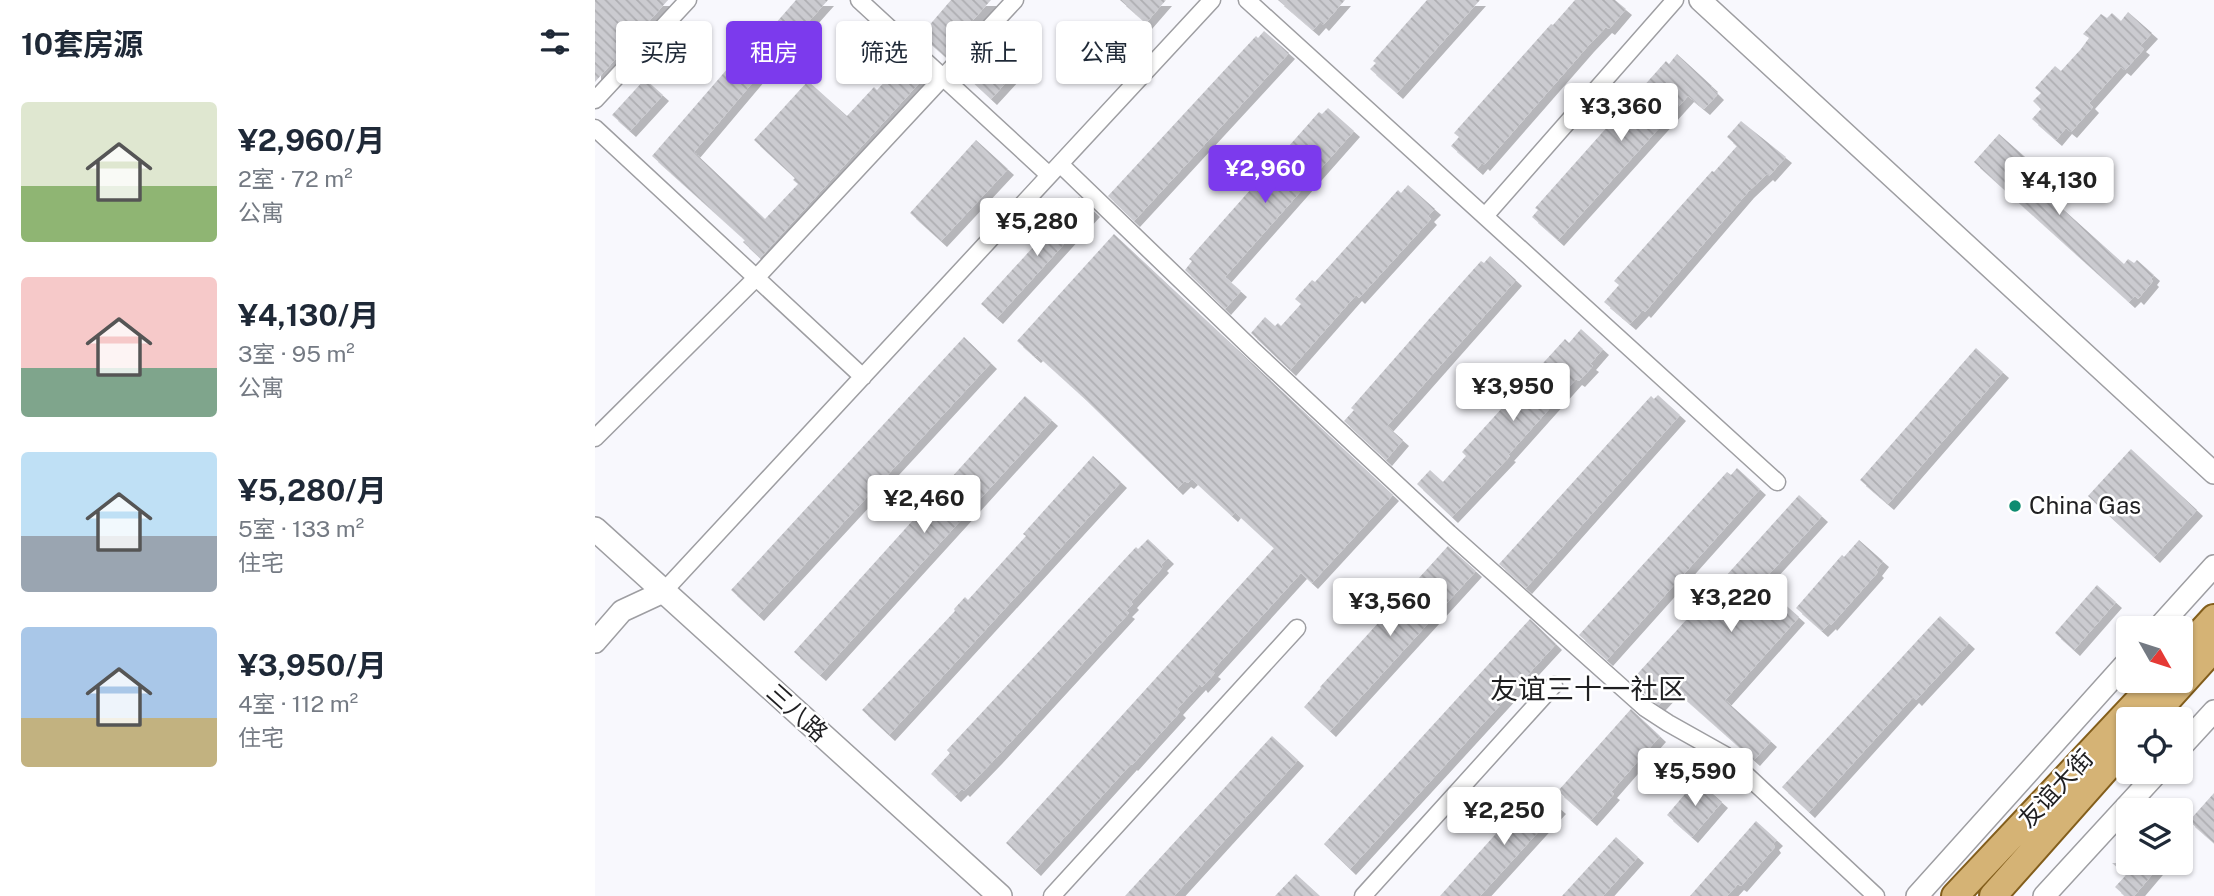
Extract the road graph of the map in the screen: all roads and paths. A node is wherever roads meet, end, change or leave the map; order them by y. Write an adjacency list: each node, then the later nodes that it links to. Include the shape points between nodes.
1 (688, 0): 9 (street)
2 (859, 0): 8 (street)
3 (1015, 0): 8 (street)
4 (1212, 0): 11 (street)
5 (1248, 0): 12 (street)
6 (1675, 0): 12 (street)
7 (1700, 0): 16 (street)
8 (943, 77): 11 (street); 13 (street)
9 (595, 100)
10 (595, 128): 13 (street)
11 (1055, 170): 14 (street); 38 (street, via 1645,708 1725,755)
12 (1485, 216): 17 (street)
13 (757, 278): 14 (street); 15 (street)
14 (863, 377): 20 (street)
15 (595, 438)
16 (2214, 473)
17 (1777, 482)
18 (595, 529): 20 (main road, 三八路)
19 (2214, 566): 21 (street)
20 (663, 592): 25 (street, via 622,611); 35 (main road, 三八路)
21 (2169, 616)
22 (2214, 618): 24 (main road)
23 (1297, 628): 36 (street)
24 (2193, 641)
25 (595, 642)
26 (2214, 648): 29 (main road)
27 (2116, 674): 39 (street)
28 (1554, 685): 37 (street)
29 (2161, 707)
30 (2214, 711): 31 (street)
31 (2193, 734)
32 (2116, 741): 40 (main road, 友谊大街)
33 (2116, 742): 41 (main road, 友谊大街)
34 (2147, 784): 42 (street)
35 (1000, 896)
36 (1052, 896)
37 (1363, 896)
38 (1876, 896)
39 (1917, 896)
40 (1955, 896)
41 (1993, 896)
42 (2044, 896)

